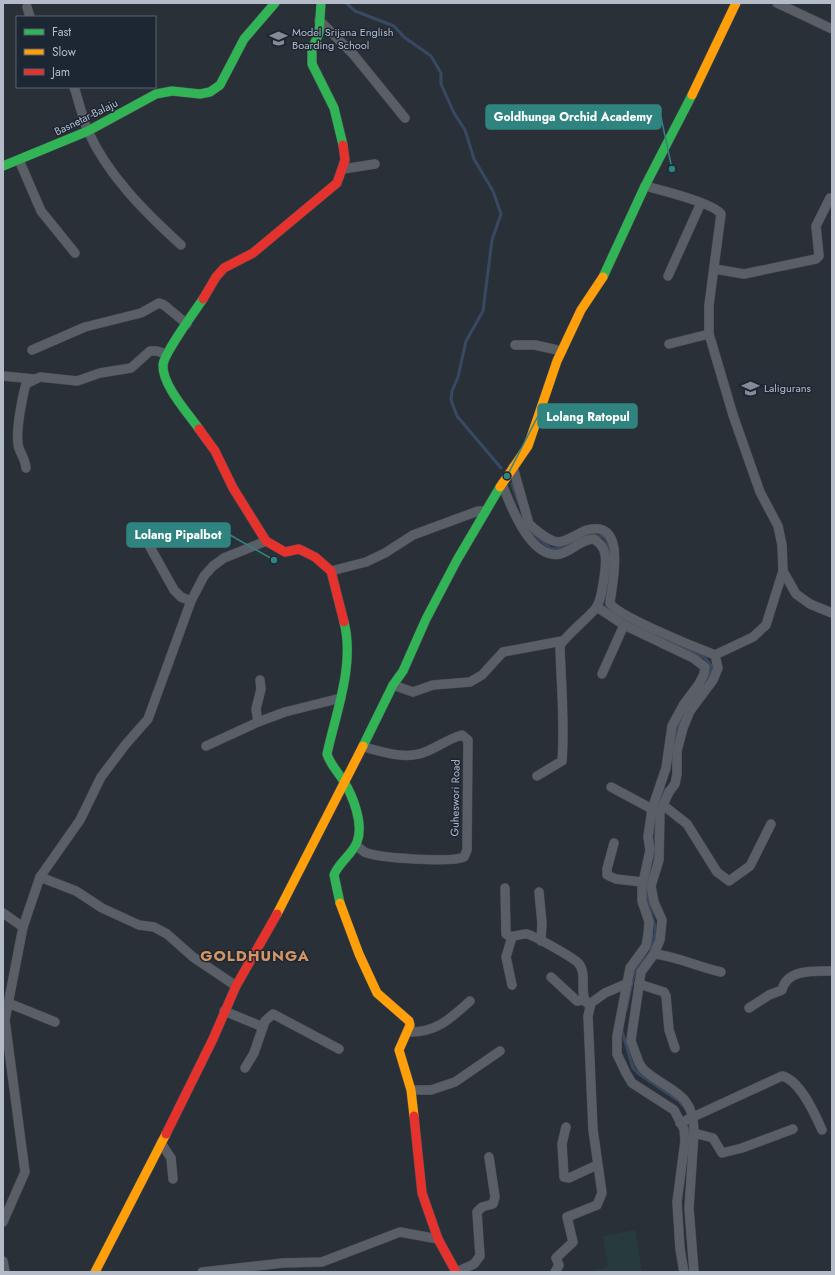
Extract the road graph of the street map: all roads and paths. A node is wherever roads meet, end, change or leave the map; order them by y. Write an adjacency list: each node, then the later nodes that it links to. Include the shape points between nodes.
1 (275, 3): 10 (street, Basnetar-Balaju, via 244,39 220,85 210,92 200,94)
2 (321, 3): 7 (street)
3 (736, 3): 17 (street, via 701,78)
4 (777, 3): 8 (street)
5 (27, 7): 6 (street)
6 (30, 16)
7 (319, 20): 11 (street, via 353,54); 16 (street, via 319,33 312,49 312,64 334,108 343,143)
8 (832, 28)
9 (74, 88): 12 (street)
10 (154, 90): 12 (street, Basnetar-Balaju)
11 (405, 118)
12 (88, 131): 13 (street, Basnetar-Balaju); 20 (street, via 119,181)
13 (19, 160): 15 (street, Basnetar-Balaju); 21 (street, via 40,211)
14 (375, 164): 16 (street)
15 (3, 166)
16 (343, 170): 24 (street, via 336,183 267,242 253,253 224,268)
17 (645, 186): 19 (street); 29 (street, via 606,273 581,310)
18 (830, 198): 22 (street, via 816,226 819,256 816,259 744,274)
19 (701, 203): 22 (street, via 721,214); 23 (street)
20 (181, 246)
21 (75, 253)
22 (715, 270): 25 (street, via 709,305)
23 (668, 276)
24 (188, 324): 28 (street, via 159,303 141,313 85,328); 30 (street)
25 (709, 334): 26 (street); 40 (street, via 733,415 760,492 778,526)
26 (669, 344)
27 (515, 345): 29 (street, via 535,344)
28 (32, 350)
29 (562, 351): 33 (street, via 534,432 528,446)
30 (166, 354): 32 (street, via 150,351 132,368 100,373 77,381 40,377); 37 (street, via 163,365 165,376 174,395 215,451 232,488)
31 (3, 376): 32 (street)
32 (34, 379): 34 (street, via 26,384 17,442)
33 (513, 467): 35 (street); 46 (street, via 530,524 535,529 551,540 559,542 593,529 610,537 616,563 611,605 631,618)
34 (26, 468)
35 (502, 484): 36 (street); 42 (street, via 519,524 540,547 554,554 562,554 590,539 602,546 605,554 604,573)
36 (485, 511): 39 (street, via 478,510 413,535 366,562); 49 (street, via 426,619 403,671)
37 (266, 541): 39 (street, via 285,552 299,549 315,557); 41 (street, via 224,558 213,566 204,576)
38 (150, 547): 41 (street, via 174,590 181,597)
39 (331, 571): 50 (street, via 347,634 347,666)
40 (783, 572): 43 (street, via 796,594 810,604); 46 (street, via 766,625 753,637)
41 (192, 600): 62 (street, via 148,720 101,777 80,820)
42 (597, 607): 44 (street); 45 (street, via 576,631)
43 (832, 613)
44 (624, 625): 47 (street); 58 (street, via 694,658 705,667 699,684 672,726 666,768)
45 (562, 641): 49 (street, via 503,652 482,675 470,682 433,685 413,692); 54 (street, via 562,761)
46 (715, 655): 57 (street, via 718,668 713,680 690,711 683,728 677,750 675,784)
47 (602, 674)
48 (260, 680): 51 (street, via 261,689 256,709)
49 (393, 685): 53 (street)
50 (341, 698): 51 (street, via 285,712); 55 (street, via 327,754 329,762)
51 (258, 722): 52 (street)
52 (206, 746)
53 (364, 746): 55 (street); 61 (street, Guheswori Road, via 405,756 419,754 462,734 465,736 468,740 467,850 460,859 385,857 366,853)
54 (537, 776)
55 (345, 784): 61 (street, via 354,804 359,826); 75 (street, via 264,939)
56 (612, 786): 58 (street)
57 (663, 805): 59 (street, via 687,824 717,872 729,881 750,866); 63 (street, via 660,812 659,860)
58 (652, 809): 63 (street)
59 (771, 824)
60 (614, 843): 63 (street, via 607,875)
61 (357, 846): 84 (street, via 334,876 336,890 376,991 383,1001 409,1021)
62 (40, 877): 67 (street); 75 (street, via 76,891 102,908 139,925 154,927 167,934 192,958)
63 (646, 885): 70 (street, via 662,920 660,940); 76 (street, via 642,901 649,922 648,935 646,946 630,968)
64 (505, 888): 68 (street, via 506,934)
65 (539, 892): 69 (street)
66 (3, 914): 67 (street)
67 (23, 927): 79 (street)
68 (512, 937): 69 (street, via 527,934); 74 (street, via 506,957)
69 (541, 942): 78 (street, via 577,962 581,967)
70 (654, 954): 72 (street, via 669,955 702,968); 76 (street)
71 (832, 971): 80 (street, via 812,971 793,975 784,982 782,990)
72 (721, 972)
73 (551, 977): 78 (street, via 577,1002)
74 (512, 985)
75 (236, 986): 81 (street)
76 (632, 988): 78 (street, via 605,993); 85 (street, via 664,992); 90 (street, via 631,1041 639,1063 648,1074 682,1097 690,1106); 91 (street, via 618,1027 617,1054 632,1083 674,1110)
77 (470, 1001): 84 (street, via 452,1018 429,1031)
78 (588, 1002): 98 (street, via 593,1130)
79 (8, 1003): 82 (street); 100 (street, via 5,1020 26,1172)
80 (749, 1008)
81 (224, 1011): 83 (street); 96 (street)
82 (55, 1022)
83 (263, 1027): 86 (street, via 269,1016 277,1015); 88 (street, via 254,1053)
84 (408, 1032): 89 (street, via 399,1050)
85 (674, 1048)
86 (339, 1049)
87 (500, 1051): 89 (street, via 455,1082 436,1089)
88 (245, 1068)
89 (411, 1090): 101 (street, via 422,1193)
90 (693, 1117): 91 (street); 94 (street, via 782,1076 788,1077 800,1091); 95 (street)
91 (682, 1121): 108 (street, via 685,1141 677,1202)
92 (566, 1127): 98 (street, via 562,1144 564,1177 569,1178)
93 (793, 1129): 95 (street, via 727,1153 722,1153 714,1138)
94 (822, 1130)
95 (694, 1133): 109 (street, via 689,1208)
96 (161, 1143): 99 (street, via 171,1158); 104 (street)
97 (489, 1157): 106 (street, via 495,1197 493,1204 482,1207 477,1212 480,1256 474,1264)
98 (598, 1165): 107 (street, via 602,1193 599,1203 567,1217 573,1242 556,1258 560,1265)
99 (173, 1179)
100 (3, 1222)
101 (438, 1239): 105 (street, via 400,1232 322,1262 283,1262); 106 (street)
102 (3, 1260): 103 (street)
103 (4, 1272)
104 (95, 1272)
105 (202, 1272)
106 (456, 1272)
107 (555, 1272)
108 (684, 1272)
109 (694, 1272)

